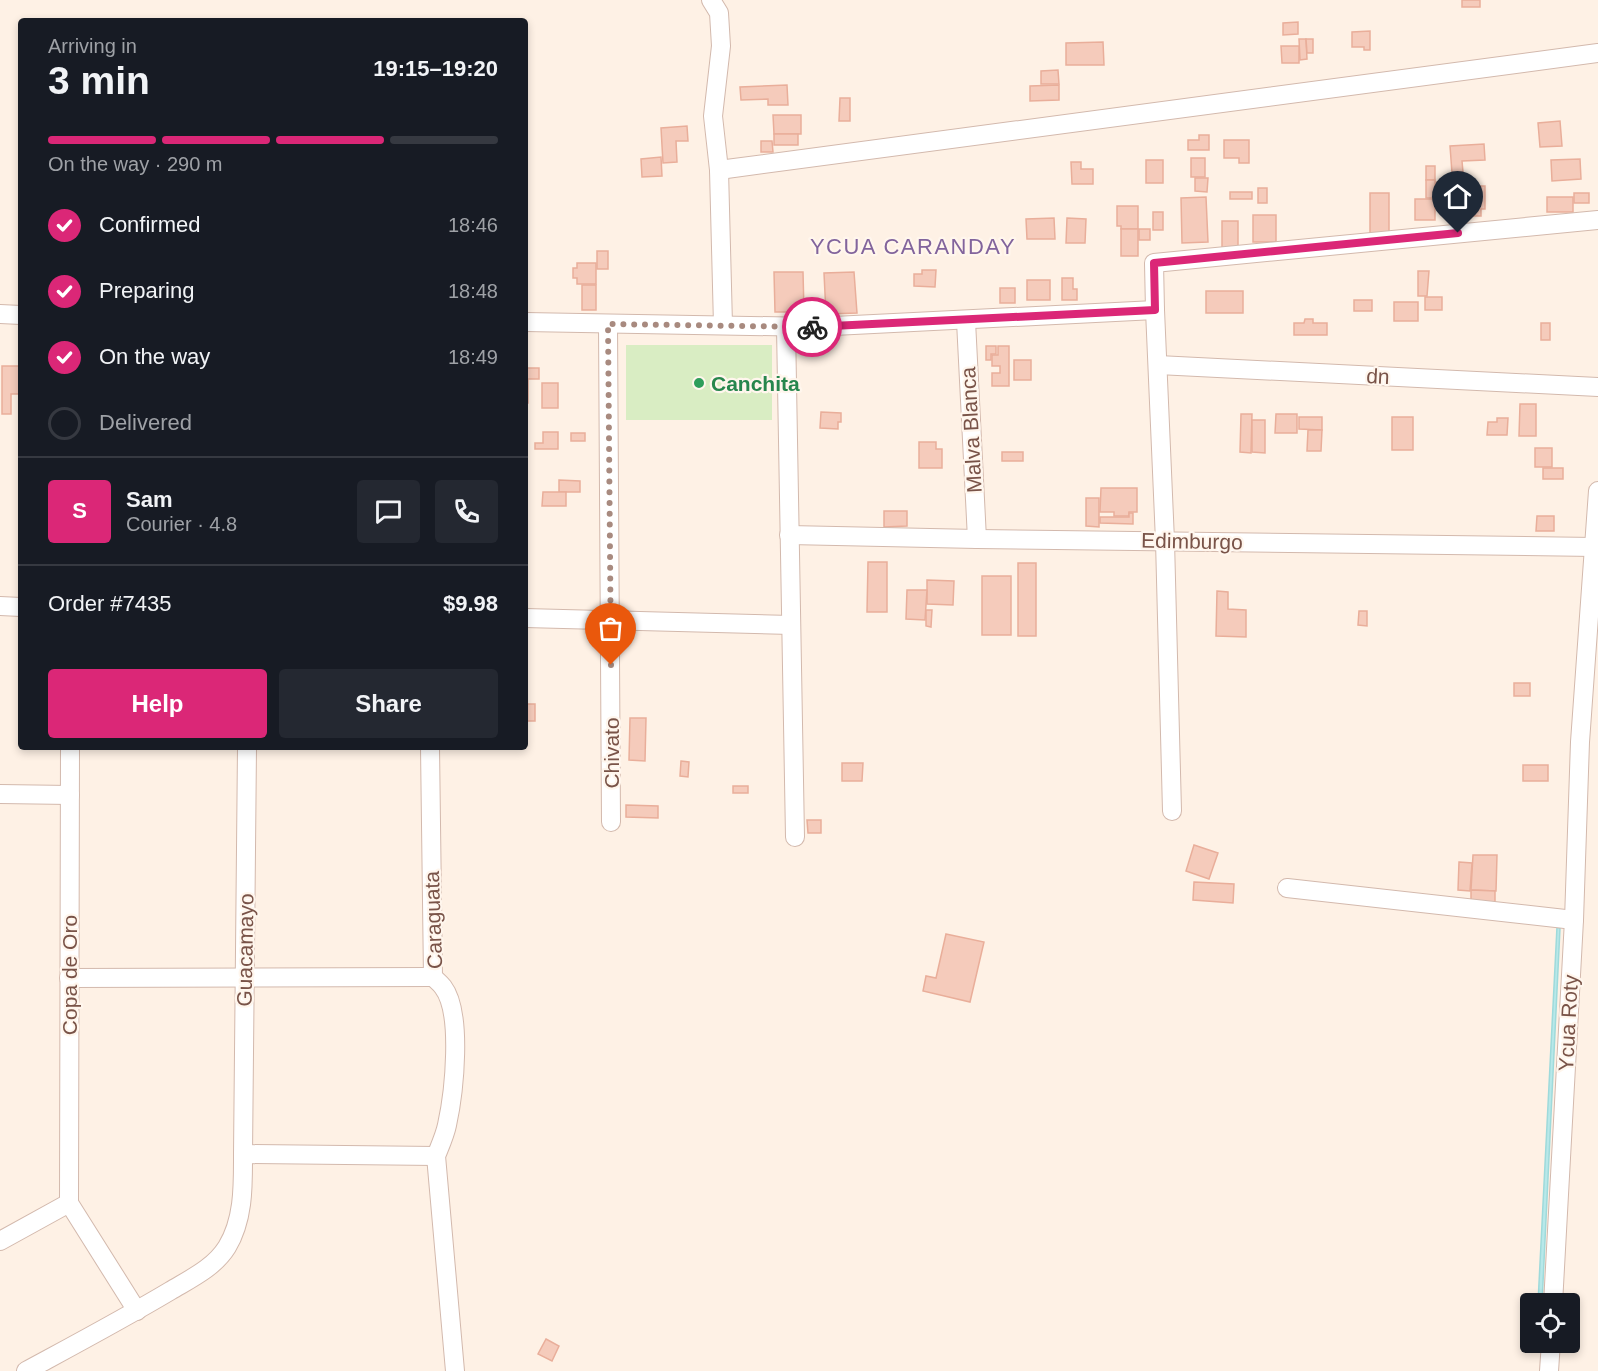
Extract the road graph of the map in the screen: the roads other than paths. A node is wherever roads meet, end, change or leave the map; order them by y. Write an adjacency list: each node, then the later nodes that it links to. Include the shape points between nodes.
1 (711, 0): 3 (street, via 718,13 721,46 713,116)
2 (1598, 53): 3 (street)
3 (719, 170): 11 (street)
4 (1598, 220): 5 (street, via 1154,263)
5 (1155, 310): 8 (street); 13 (street)
6 (0, 314): 7 (street)
7 (18, 315)
8 (966, 321): 12 (street); 17 (street, Malva Blanca)
9 (528, 322): 10 (street)
10 (608, 324): 11 (street); 23 (street, Chivato)
11 (723, 325): 12 (street)
12 (786, 327): 16 (street)
13 (1158, 365): 14 (street, dn); 18 (street)
14 (1598, 387)
15 (1598, 491): 19 (street, Ycua Roty)
16 (789, 535): 17 (street, Edimburgo); 24 (street)
17 (977, 539): 18 (street, Edimburgo)
18 (1165, 541): 19 (street, Edimburgo); 31 (street)
19 (1595, 547): 25 (street, Ycua Roty)
20 (0, 606): 21 (street)
21 (18, 607)
22 (528, 618): 23 (street)
23 (611, 620): 24 (street); 32 (street, Chivato)
24 (791, 625): 33 (street)
25 (1587, 736): 35 (street, Ycua Roty)
26 (70, 750): 30 (street, Copa de Oro)
27 (247, 750): 36 (street, Guacamayo)
28 (430, 750): 37 (street, Caraguata)
29 (0, 795): 30 (street)
30 (70, 795): 38 (street, Copa de Oro)
31 (1172, 811)
32 (611, 822)
33 (795, 837)
34 (1287, 888): 35 (street)
35 (1574, 920): 43 (street, Ycua Roty)
36 (245, 976): 37 (street); 38 (street); 39 (street, Guacamayo)
37 (433, 977): 40 (street, Caraguata, via 444,988 454,1014 456,1048 447,1125)
38 (69, 978): 41 (street, Copa de Oro)
39 (243, 1154): 40 (street); 44 (street, Guacamayo, via 237,1228 227,1248 213,1265)
40 (436, 1156): 47 (street)
41 (69, 1203): 42 (street); 44 (street)
42 (0, 1241)
43 (1554, 1293)
44 (137, 1311): 46 (street, Guacamayo)
45 (1550, 1353): 48 (street)
46 (26, 1371)
47 (455, 1371)
48 (1549, 1371)

